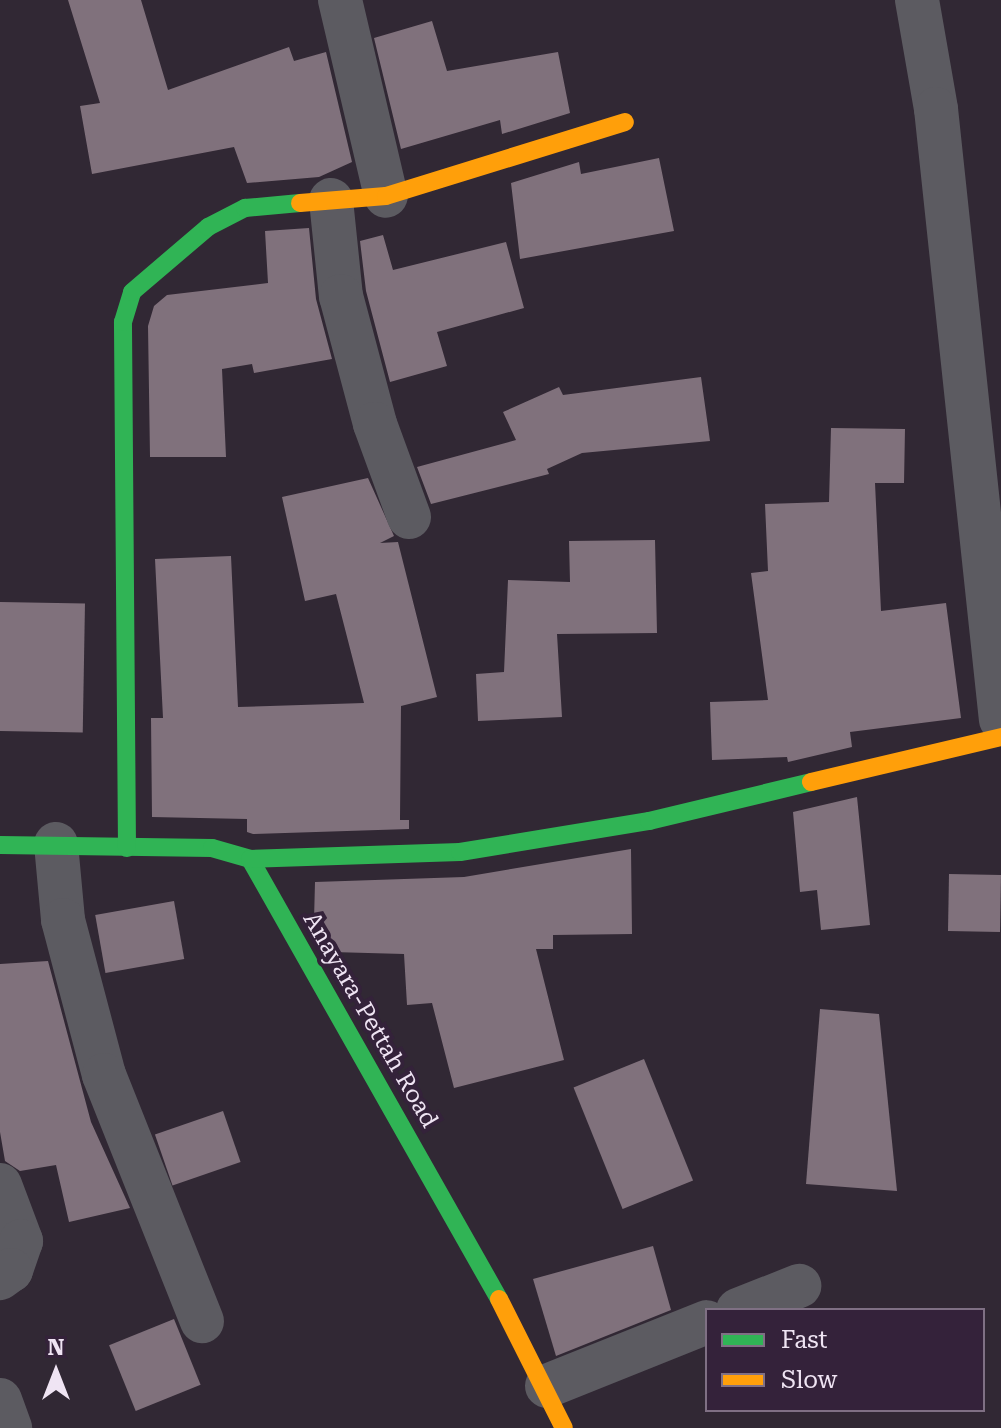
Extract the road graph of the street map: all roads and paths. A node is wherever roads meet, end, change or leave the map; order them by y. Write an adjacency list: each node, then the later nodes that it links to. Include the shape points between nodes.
1 (340, 0): 4 (street)
2 (917, 0): 7 (street, via 936,109)
3 (625, 122): 4 (street)
4 (386, 196): 5 (street)
5 (331, 200): 6 (street, via 341,296 375,424); 11 (street, via 245,208 208,227 132,292 123,322)
6 (409, 517)
7 (1001, 720)
8 (1001, 737): 12 (street, via 618,826 460,852)
9 (56, 844): 10 (street); 11 (street); 17 (street, via 63,920 104,1075)
10 (0, 845)
11 (127, 848): 12 (street, via 212,848)
12 (250, 859): 19 (street, Anayara-Pettah Road)
13 (0, 1185): 14 (street, via 21,1241 11,1270)
14 (0, 1278)
15 (799, 1286): 16 (street)
16 (743, 1308)
17 (202, 1321)
18 (705, 1323): 19 (street)
19 (547, 1386): 22 (street, Anayara-Pettah Road)
20 (0, 1400): 21 (street)
21 (10, 1428)
22 (564, 1428)

